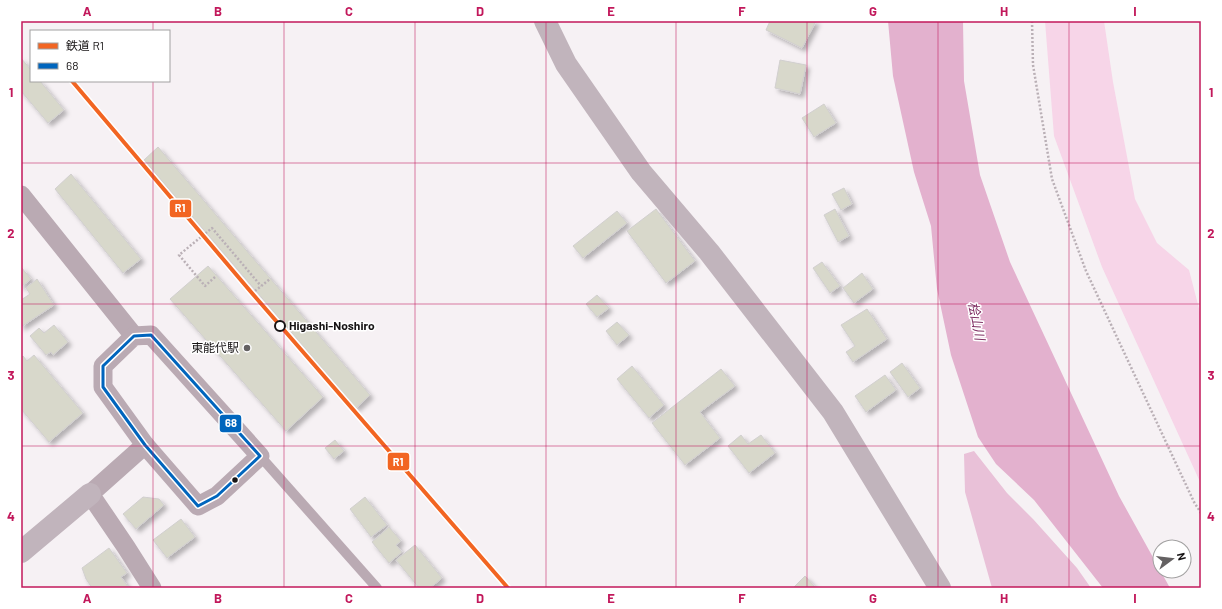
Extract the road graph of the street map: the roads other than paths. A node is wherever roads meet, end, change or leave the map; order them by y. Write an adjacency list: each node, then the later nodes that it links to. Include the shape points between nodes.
1 (545, 21): 10 (street, via 566,64 641,172 709,252 833,412)
2 (24, 206): 3 (street)
3 (134, 336): 4 (street, via 103,366 103,387); 5 (street, via 151,335)
4 (145, 445): 5 (street, via 198,506 217,496); 6 (street)
5 (260, 456): 9 (lane)
6 (90, 494): 7 (street); 8 (street)
7 (21, 552)
8 (152, 588)
9 (377, 588)
10 (940, 588)

